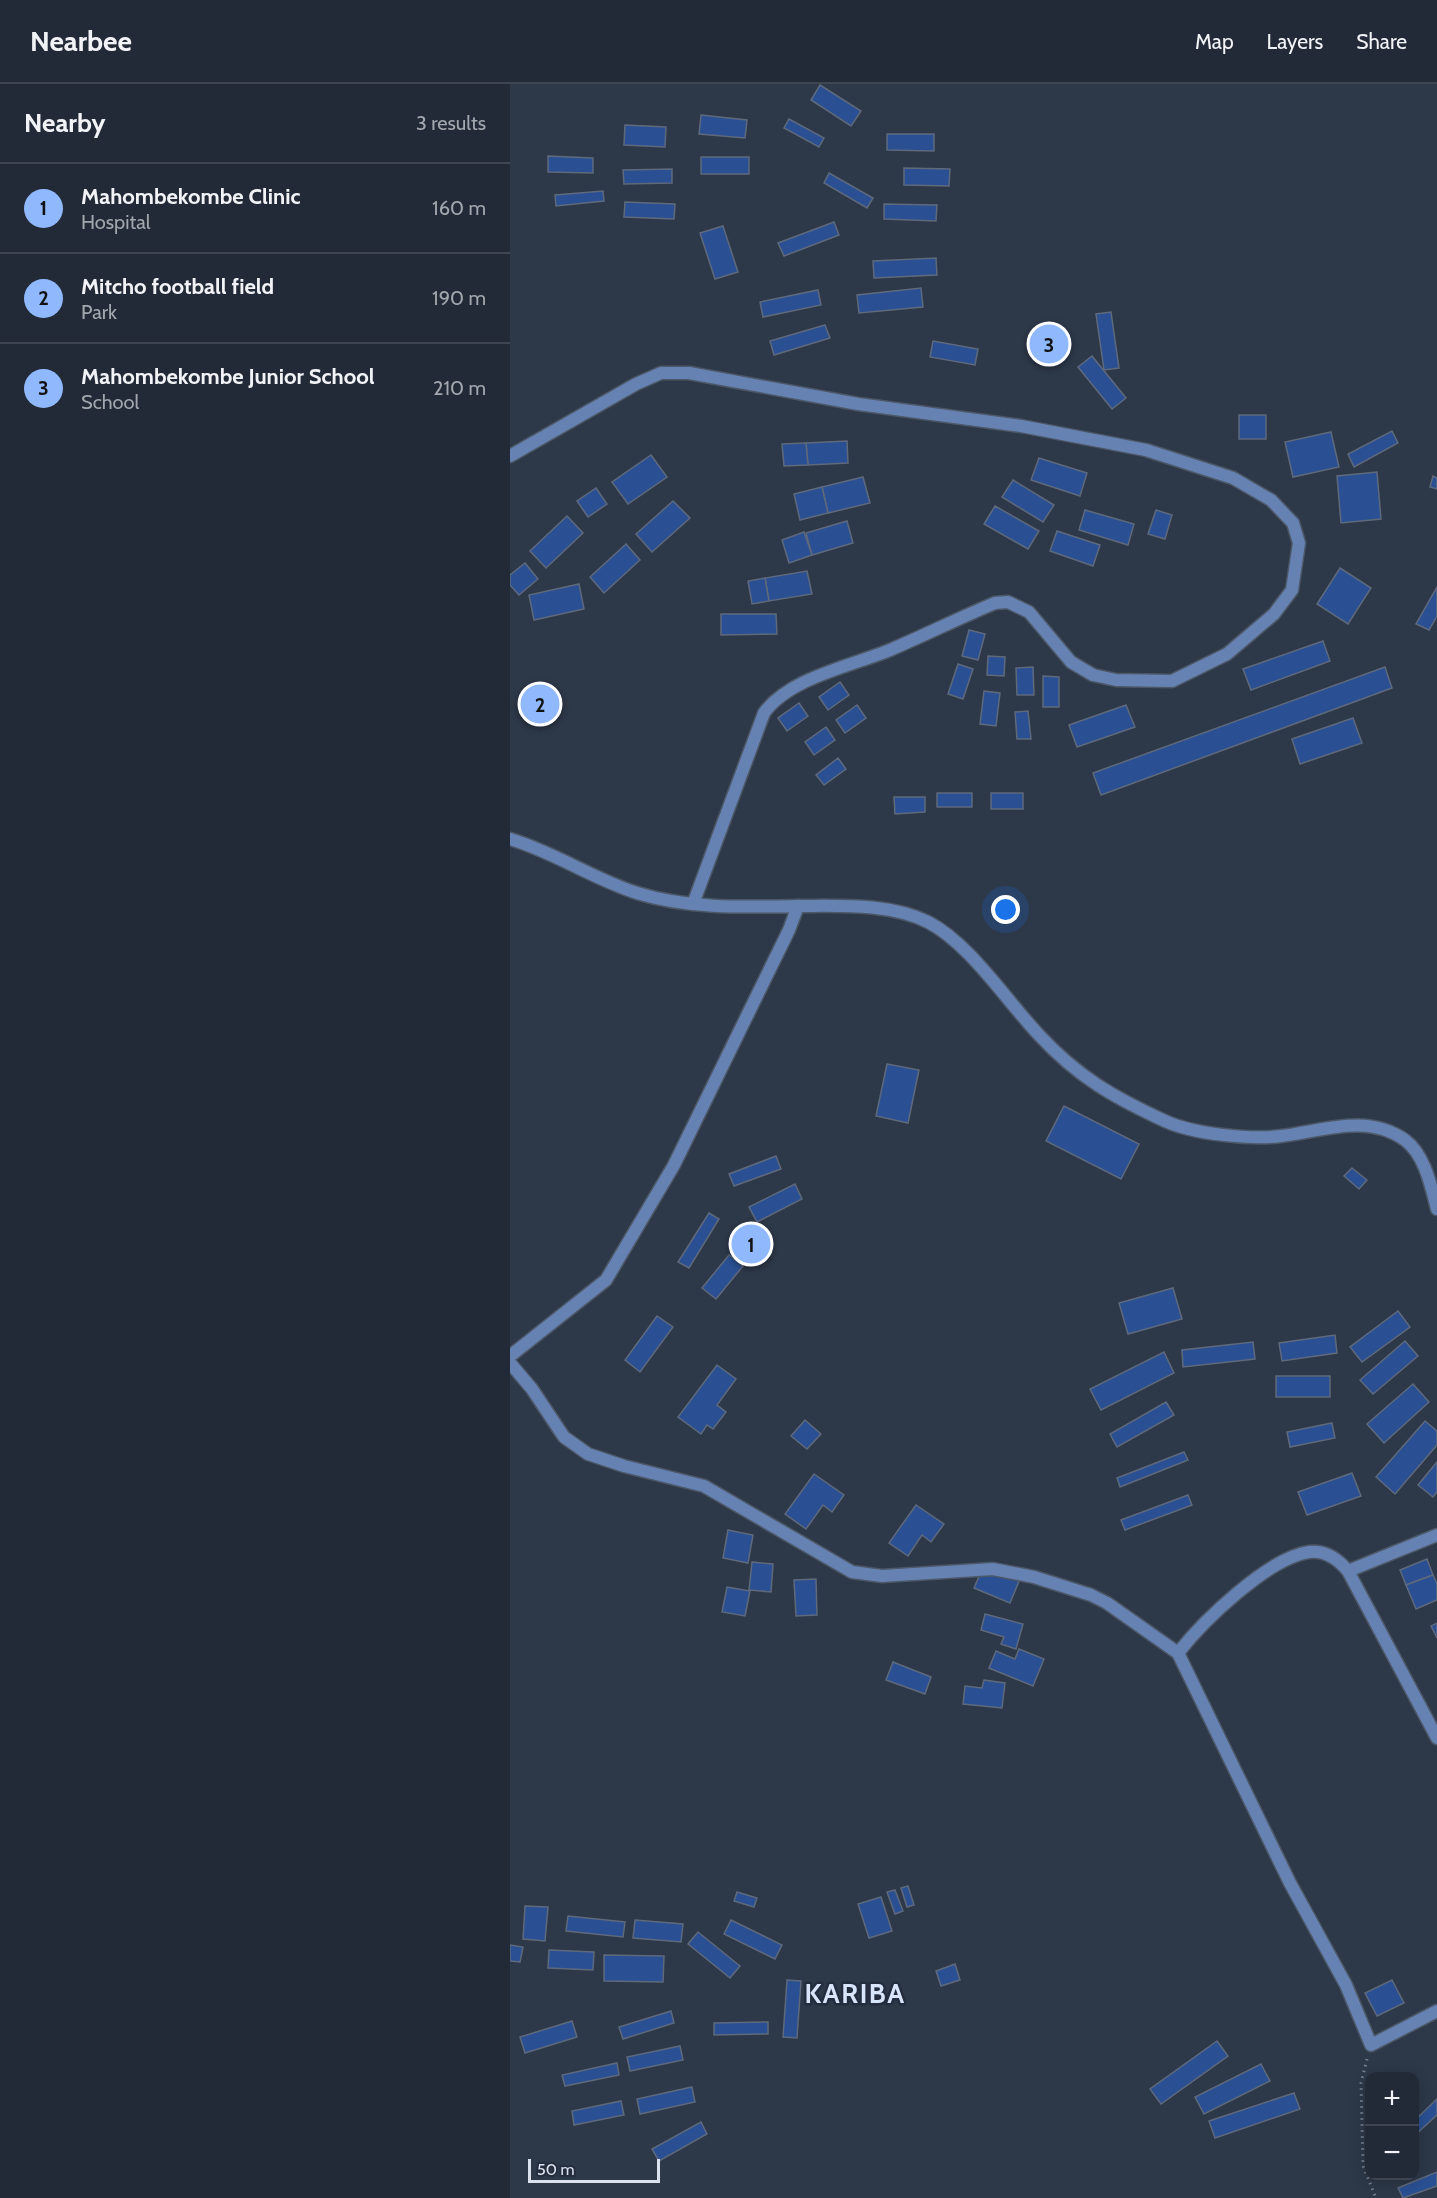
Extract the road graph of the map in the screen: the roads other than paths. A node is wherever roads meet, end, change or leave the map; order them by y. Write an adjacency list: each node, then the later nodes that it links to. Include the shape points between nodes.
1 (510, 456): 3 (street, via 636,384 661,374 689,374 858,404 1021,426 1146,450 1233,478 1271,500 1293,522 1299,543 1292,590 1274,614 1227,654 1172,681 1116,680 1093,675 1071,662 1029,612 1008,602 995,603 789,690 764,712)
2 (510, 839): 3 (street, via 639,893)
3 (693, 904): 4 (street)
4 (798, 906): 5 (street, via 862,907 899,912 926,921 951,936 1077,1072 1115,1098 1171,1124 1237,1137 1372,1125 1406,1141 1426,1168); 6 (street, via 674,1165 606,1280)
5 (1437, 1209)
6 (510, 1356)
7 (510, 1363): 10 (street, via 564,1437 588,1454 704,1486 852,1572 882,1576 993,1569 1034,1577 1107,1603)
8 (1437, 1535): 9 (street)
9 (1348, 1571): 10 (street, via 1327,1554 1311,1552 1289,1557 1238,1593 1197,1629); 11 (street)
10 (1178, 1653): 12 (street, via 1290,1882 1346,1985 1371,2045)
11 (1437, 1738)
12 (1437, 2012)

